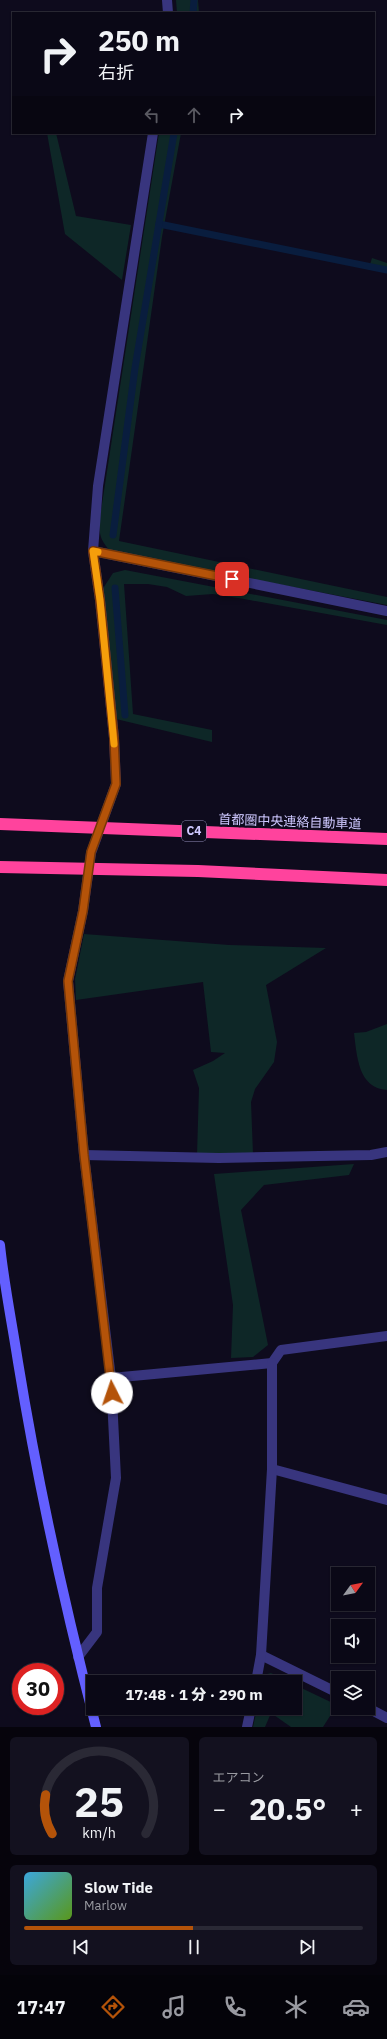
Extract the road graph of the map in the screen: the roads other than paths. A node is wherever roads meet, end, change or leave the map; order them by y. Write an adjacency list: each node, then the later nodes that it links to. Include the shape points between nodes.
1 (167, 0): 2 (street)
2 (168, 12)
3 (153, 134): 4 (street, via 98,486)
4 (93, 551): 5 (street); 11 (street, via 114,738 116,784 91,852 83,911 68,981)
5 (387, 611)
6 (0, 824): 7 (highway, 首都圏中央連絡自動車道 / C4, bridge)
7 (387, 839)
8 (0, 867): 9 (highway, bridge, via 198,871)
9 (387, 880)
10 (387, 1152): 11 (street, via 371,1155 219,1158)
11 (84, 1155): 15 (street)
12 (0, 1245): 19 (street, via 26,1406)
13 (387, 1336): 14 (street, via 281,1350)
14 (272, 1363): 15 (street); 16 (street)
15 (111, 1378): 19 (street, via 116,1478 97,1588 97,1632)
16 (272, 1469): 17 (street); 18 (street)
17 (387, 1500)
18 (261, 1655): 20 (street); 21 (street)
19 (78, 1657): 25 (street)
20 (257, 1675)
21 (331, 1690)
22 (375, 1712): 24 (street)
23 (250, 1715): 26 (street)
24 (387, 1718)
25 (96, 1727)
26 (247, 1727)

